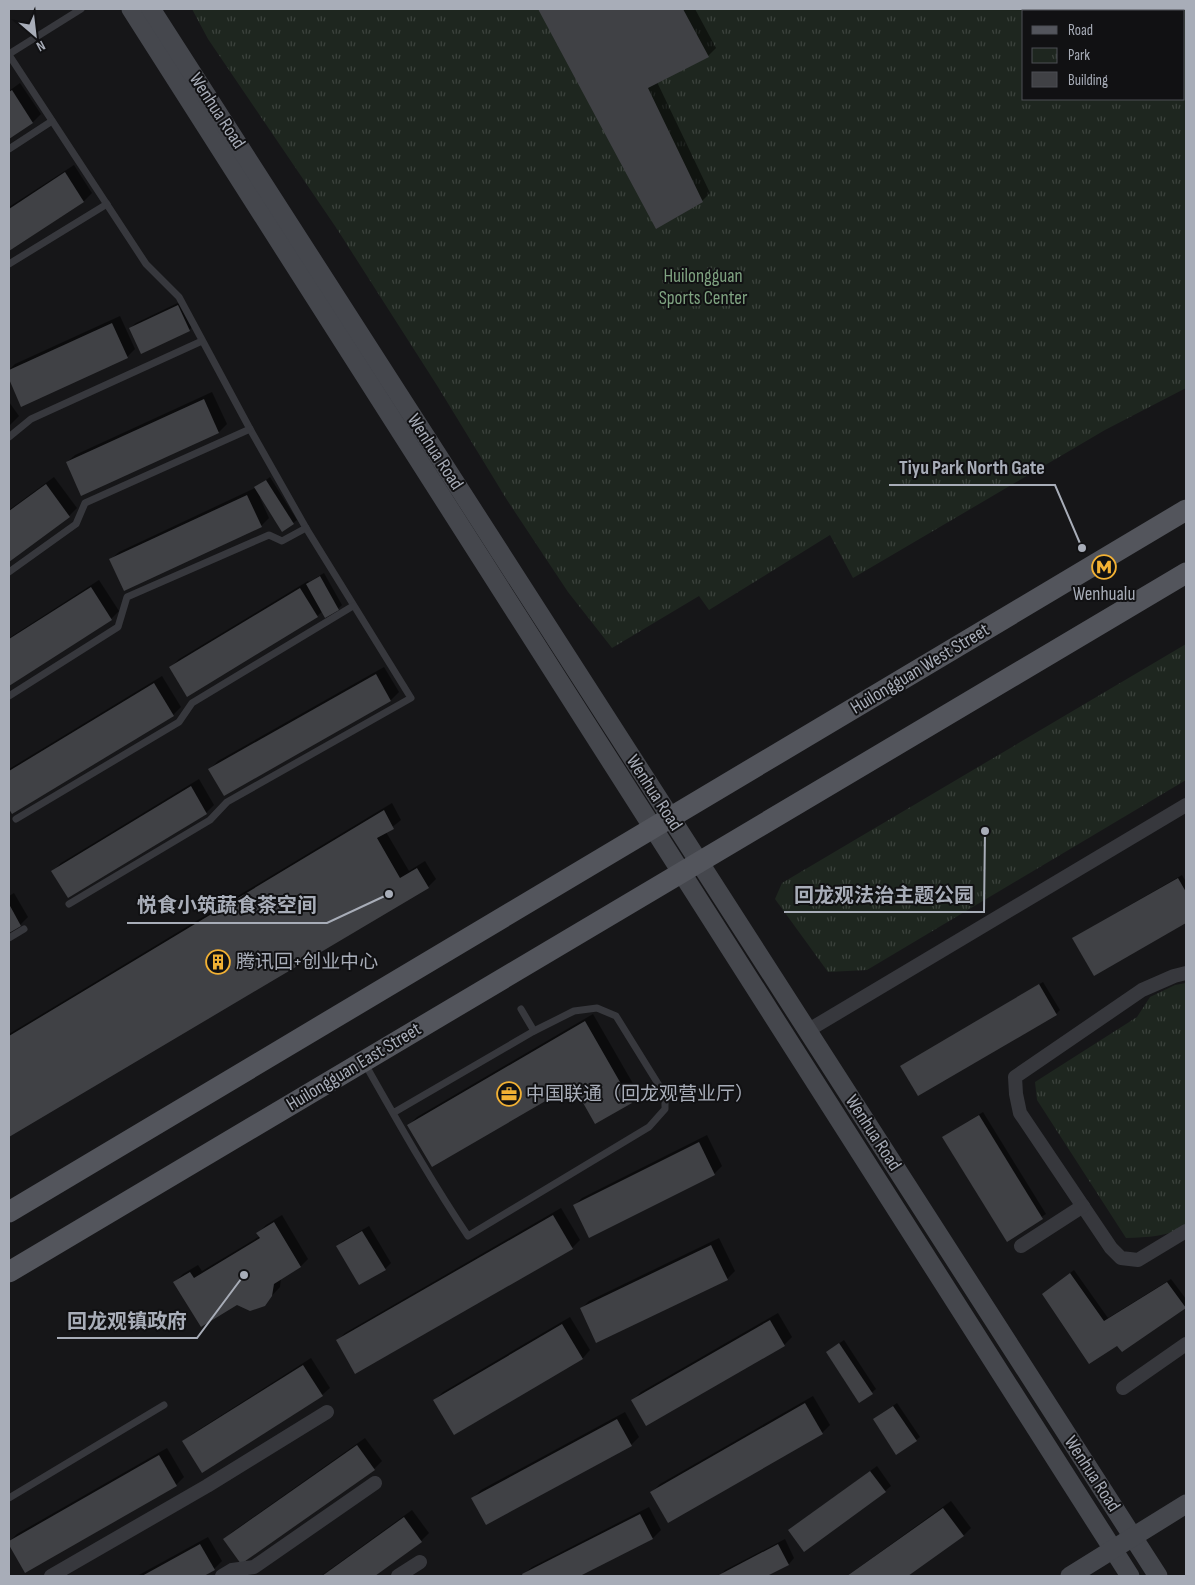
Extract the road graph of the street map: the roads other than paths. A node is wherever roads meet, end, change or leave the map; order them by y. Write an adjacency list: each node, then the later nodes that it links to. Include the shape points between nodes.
1 (81, 9): 4 (lane)
2 (131, 9): 20 (street, Wenhua Road)
3 (151, 9): 20 (street, Wenhua Road)
4 (9, 55): 5 (lane)
5 (52, 121): 6 (lane); 7 (lane)
6 (9, 149)
7 (107, 204): 8 (lane); 9 (lane, via 146,264 179,297)
8 (9, 264)
9 (202, 341): 10 (lane); 11 (lane, via 31,418)
10 (250, 429): 13 (lane); 14 (lane, via 85,503 76,524)
11 (9, 437)
12 (1186, 510): 20 (main road, Huilongguan West Street)
13 (306, 528): 16 (lane); 17 (lane, via 282,541 268,535 127,596 118,627)
14 (9, 572)
15 (1186, 573): 21 (main road)
16 (353, 606): 19 (lane, via 192,703 179,722); 22 (lane, via 411,698 227,802 210,820)
17 (9, 696)
18 (1186, 805): 28 (street)
19 (16, 820)
20 (662, 822): 21 (street, Wenhua Road); 32 (main road)
21 (690, 867): 28 (street, Wenhua Road); 29 (main road, Huilongguan East Street); 44 (street, Wenhua Road)
22 (69, 904)
23 (24, 929): 24 (lane)
24 (9, 938)
25 (1186, 973): 31 (street, via 1142,990 1015,1077 1020,1113)
26 (521, 1009): 27 (lane)
27 (534, 1031): 30 (lane); 30 (lane, via 574,1011 597,1008 616,1016 665,1095 665,1110 649,1127 468,1236)
28 (807, 1031): 43 (street, Wenhua Road)
29 (363, 1062): 30 (lane); 35 (main road, Huilongguan East Street)
30 (393, 1113)
31 (1083, 1206): 33 (street, via 1120,1258 1138,1260); 34 (street)
32 (9, 1212)
33 (1186, 1231)
34 (1021, 1246)
35 (9, 1272)
36 (1186, 1344): 37 (street)
37 (1123, 1388)
38 (164, 1405): 41 (lane)
39 (327, 1412): 46 (street)
40 (375, 1483): 47 (street, via 254,1567 232,1570)
41 (9, 1498)
42 (1186, 1504): 43 (street)
43 (1133, 1538): 44 (street); 51 (street, Wenhua Road)
44 (1113, 1550): 49 (street); 50 (street, Wenhua Road)
45 (420, 1562): 48 (street)
46 (51, 1576)
47 (222, 1576)
48 (398, 1576)
49 (1070, 1576)
50 (1130, 1576)
51 (1158, 1576)

